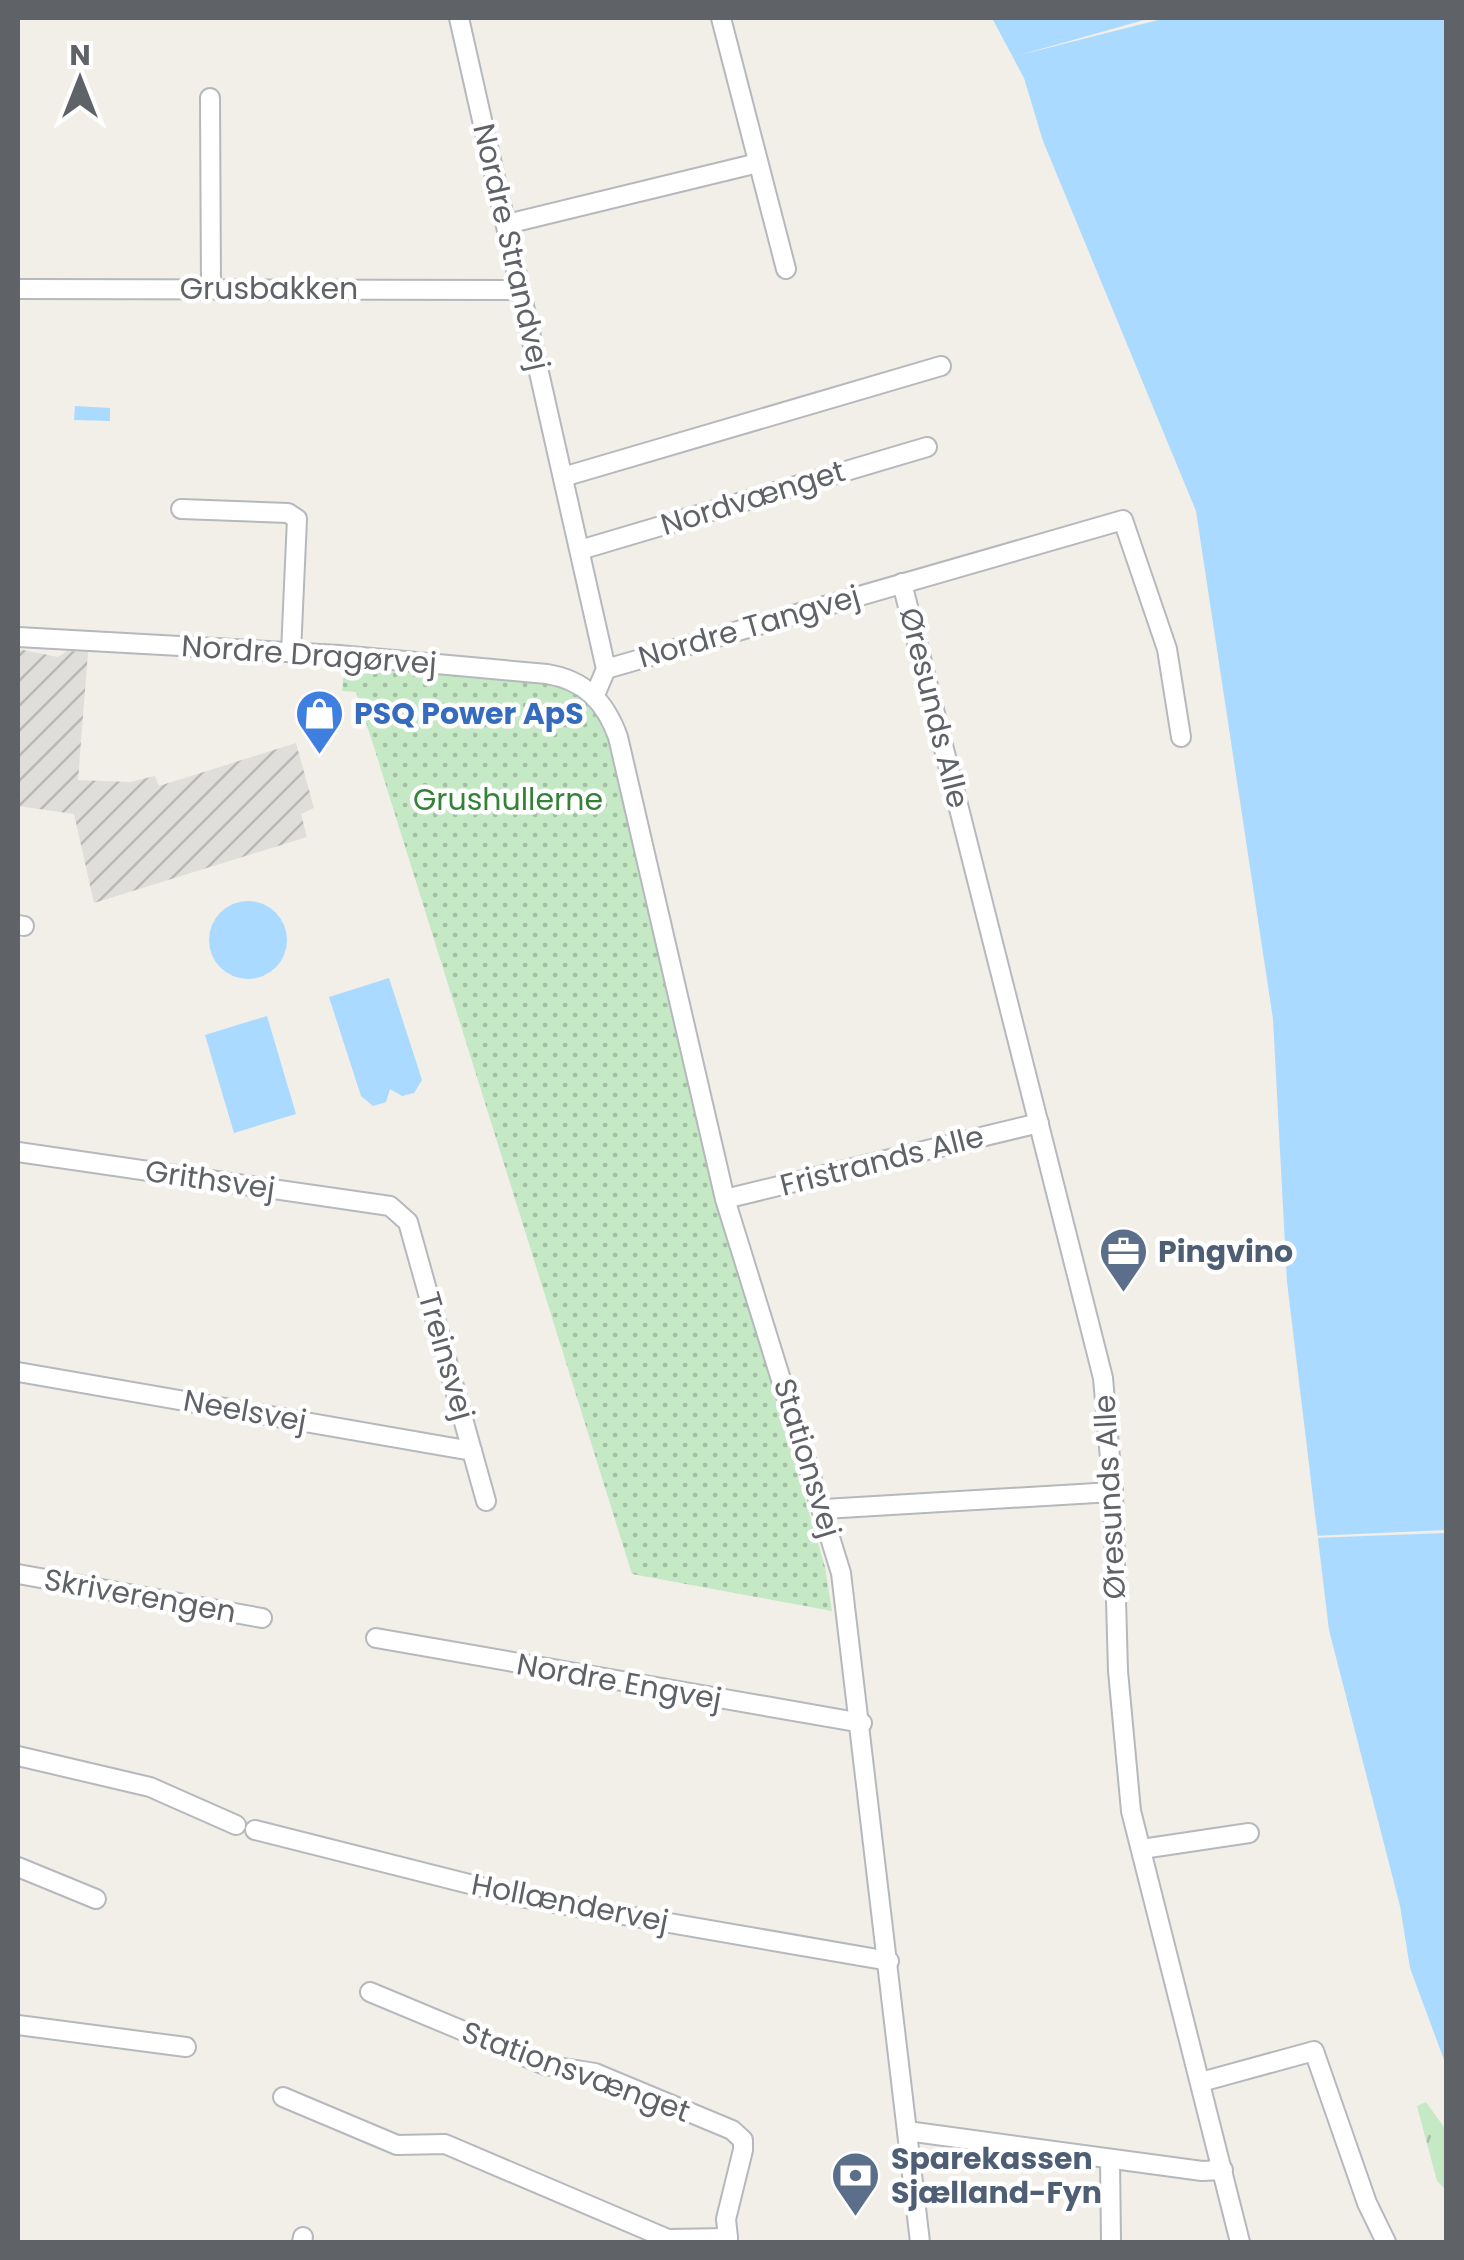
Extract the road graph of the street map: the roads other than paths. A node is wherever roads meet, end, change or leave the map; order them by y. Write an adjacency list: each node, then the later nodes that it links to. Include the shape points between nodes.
1 (459, 18): 5 (street, Nordre Strandvej)
2 (721, 18): 4 (street)
3 (210, 98): 8 (street)
4 (758, 163): 5 (street); 6 (street)
5 (506, 224): 9 (street, Nordre Strandvej)
6 (786, 269)
7 (18, 288): 8 (street, Grusbakken)
8 (210, 289): 9 (street, Grusbakken)
9 (520, 290): 12 (street, Nordre Strandvej)
10 (941, 366): 12 (street)
11 (927, 447): 14 (street, Nordvænget)
12 (563, 476): 14 (street, Nordre Strandvej)
13 (181, 508): 17 (street, via 288,513 297,519)
14 (580, 550): 18 (street, Nordre Strandvej)
15 (902, 582): 18 (street, Nordre Tangvej); 20 (street, Nordre Tangvej, via 1123,520 1167,649); 21 (street, Øresunds Alle)
16 (18, 637): 17 (street, Nordre Dragørvej)
17 (291, 652): 19 (street, Nordre Dragørvej, via 547,674)
18 (606, 668): 19 (street)
19 (596, 696): 23 (street, Stationsvej, via 618,736)
20 (1181, 737)
21 (1039, 1123): 23 (street, Fristrands Alle); 27 (street, Øresunds Alle, via 1103,1378)
22 (18, 1152): 24 (street, Grithsvej)
23 (725, 1199): 29 (street, Stationsvej)
24 (401, 1212): 26 (street, Treinsvej)
25 (18, 1372): 26 (street, Neelsvej)
26 (472, 1451): 28 (street, Treinsvej)
27 (1113, 1492): 29 (street); 36 (street, Øresunds Alle, via 1125,1765)
28 (486, 1501)
29 (824, 1509): 33 (street, Stationsvej, via 841,1573)
30 (18, 1574): 31 (street, Skriverengen)
31 (262, 1618)
32 (376, 1638): 33 (street, Nordre Engvej)
33 (862, 1723): 39 (street, Stationsvej)
34 (18, 1756): 39 (street, Hollændervej, via 150,1788 245,1827 525,1898)
35 (1249, 1832): 36 (street)
36 (1142, 1849): 43 (street, Øresunds Alle)
37 (18, 1867): 38 (street)
38 (96, 1900)
39 (889, 1962): 45 (street, Stationsvej)
40 (370, 1992): 48 (street, Stationsvænget, via 546,2066 594,2072 732,2130 743,2150 726,2219)
41 (18, 2025): 42 (street)
42 (186, 2048)
43 (1200, 2082): 47 (street, Øresunds Alle); 52 (street, via 1314,2051)
44 (283, 2097): 48 (street, via 397,2145 445,2144 668,2239)
45 (907, 2130): 46 (street); 49 (street, Stationsvej)
46 (1110, 2160): 47 (street); 50 (street)
47 (1223, 2170): 51 (street, Øresunds Alle)
48 (731, 2240)
49 (920, 2242)
50 (1111, 2242)
51 (1240, 2242)
52 (1386, 2242)

